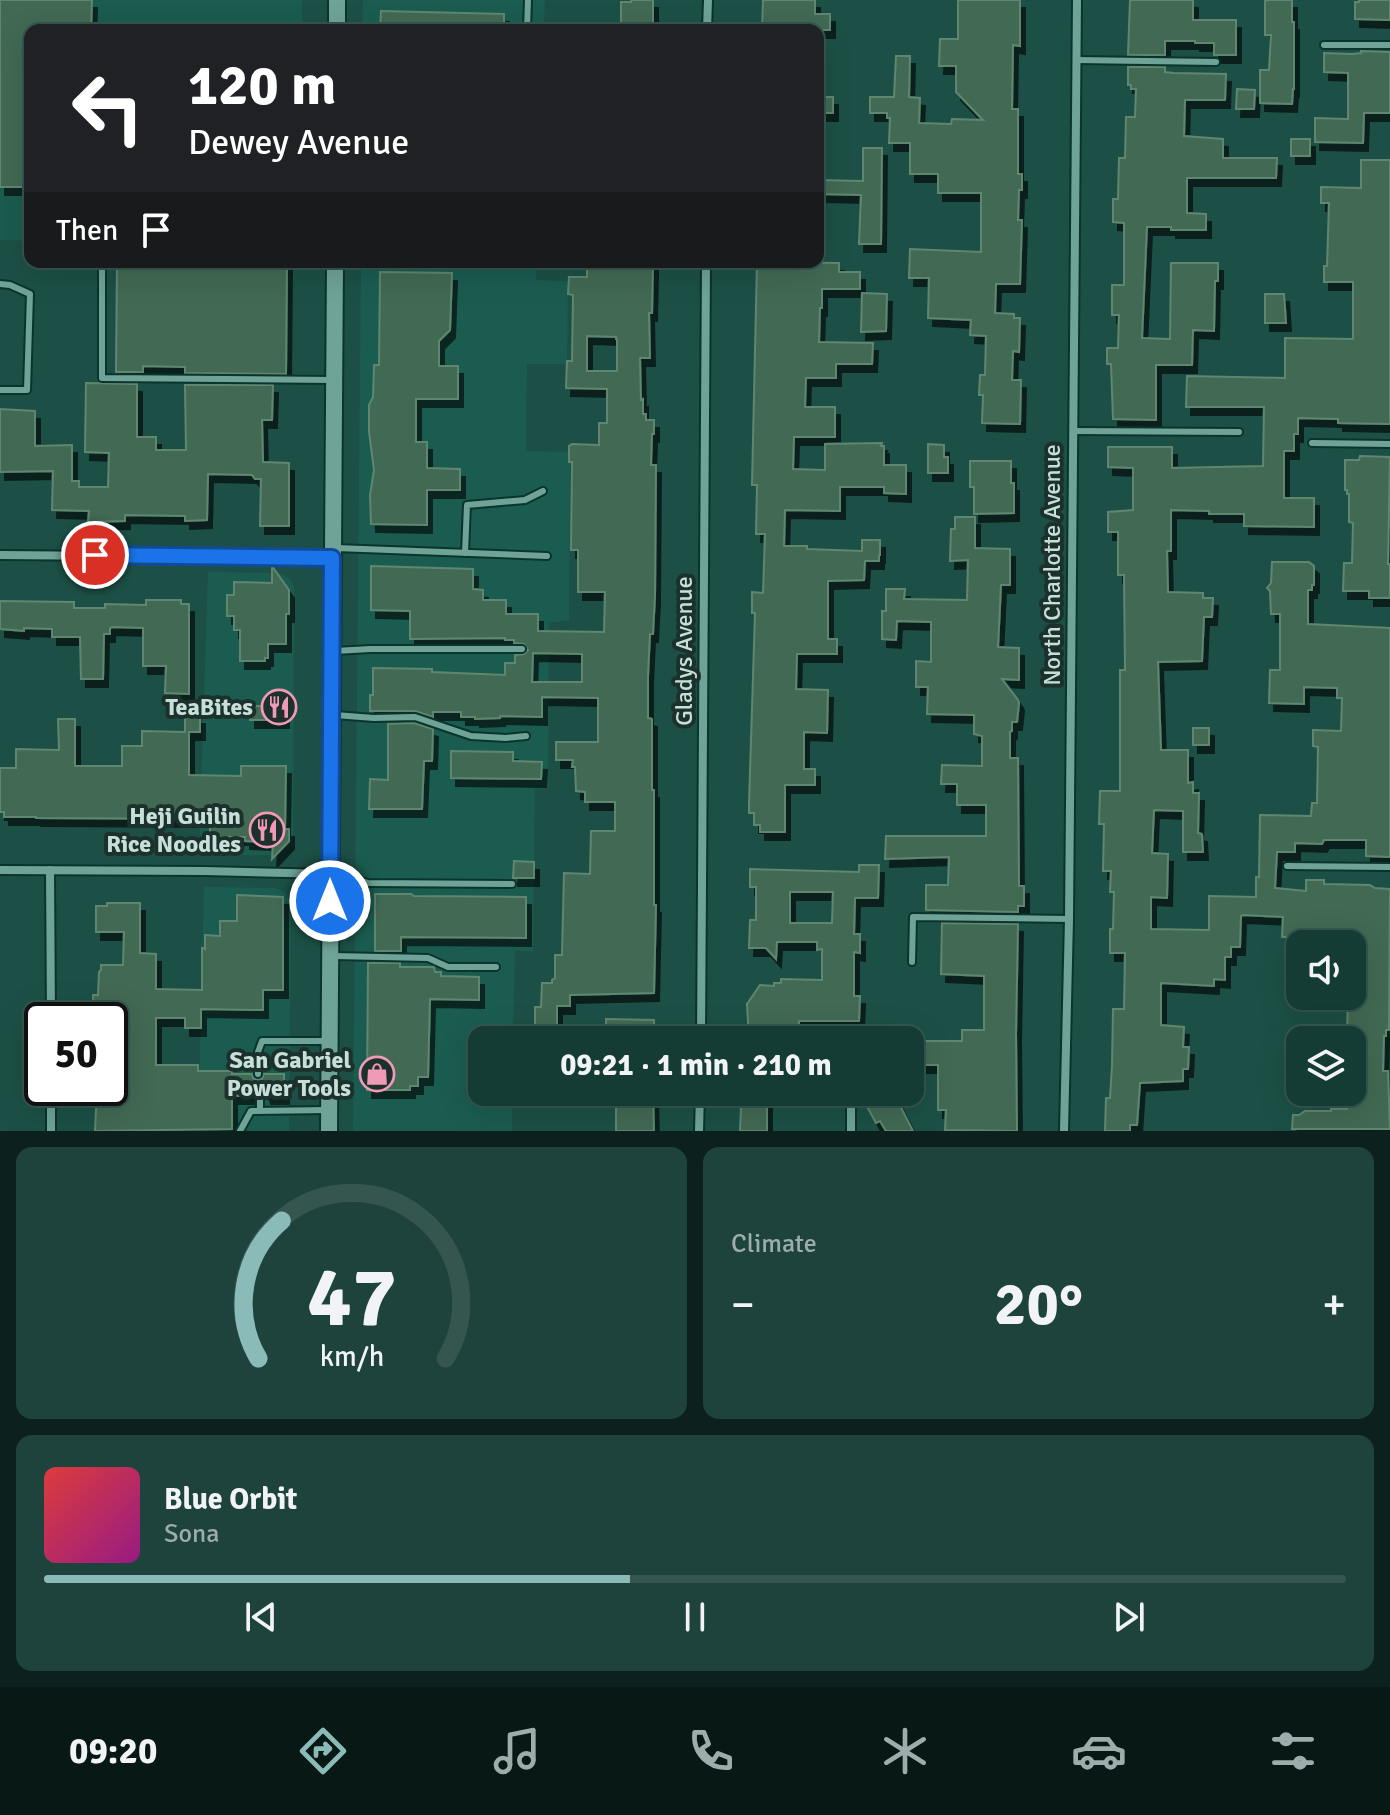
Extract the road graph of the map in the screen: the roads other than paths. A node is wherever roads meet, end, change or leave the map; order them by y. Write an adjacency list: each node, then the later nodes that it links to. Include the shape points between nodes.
1 (337, 0): 5 (main road)
2 (528, 0): 6 (lane)
3 (708, 0): 7 (street)
4 (1077, 0): 10 (street, North Charlotte Avenue)
5 (337, 24)
6 (527, 24)
7 (707, 24)
8 (1324, 45): 9 (lane)
9 (1390, 45)
10 (1076, 60): 11 (lane); 18 (street, North Charlotte Avenue)
11 (1216, 62)
12 (102, 268): 16 (lane, via 102,378)
13 (335, 268): 16 (main road)
14 (706, 268): 42 (street, Gladys Avenue)
15 (0, 284): 17 (lane, via 30,294 27,390)
16 (334, 380): 23 (main road)
17 (0, 390)
18 (1073, 431): 19 (lane); 37 (street, North Charlotte Avenue)
19 (1239, 432)
20 (1312, 443): 21 (lane)
21 (1390, 444)
22 (543, 491): 24 (lane, via 525,500 467,505)
23 (332, 553): 24 (lane); 25 (street); 28 (main road)
24 (465, 553): 26 (lane)
25 (0, 555)
26 (547, 556)
27 (522, 649): 28 (lane)
28 (332, 651): 29 (main road)
29 (331, 715): 30 (lane, via 415,717 471,736); 35 (main road)
30 (526, 736)
31 (1287, 866): 32 (lane)
32 (1390, 867)
33 (0, 870): 34 (street)
34 (50, 870): 35 (street); 41 (street)
35 (331, 874): 36 (lane, via 368,883); 38 (main road)
36 (512, 884)
37 (1069, 919): 39 (lane, via 913,917); 56 (street, North Charlotte Avenue)
38 (330, 956): 40 (lane, via 428,958 448,967); 43 (main road)
39 (912, 962)
40 (496, 967)
41 (51, 1002)
42 (701, 1026)
43 (329, 1041): 44 (lane, via 262,1041); 49 (main road)
44 (258, 1074)
45 (260, 1096): 50 (lane)
46 (51, 1106): 51 (street)
47 (700, 1106): 54 (street)
48 (851, 1109): 55 (street)
49 (329, 1110): 50 (lane); 53 (main road)
50 (260, 1111): 52 (lane, via 251,1111)
51 (51, 1131)
52 (240, 1131)
53 (329, 1131)
54 (699, 1131)
55 (851, 1131)
56 (1064, 1131)

